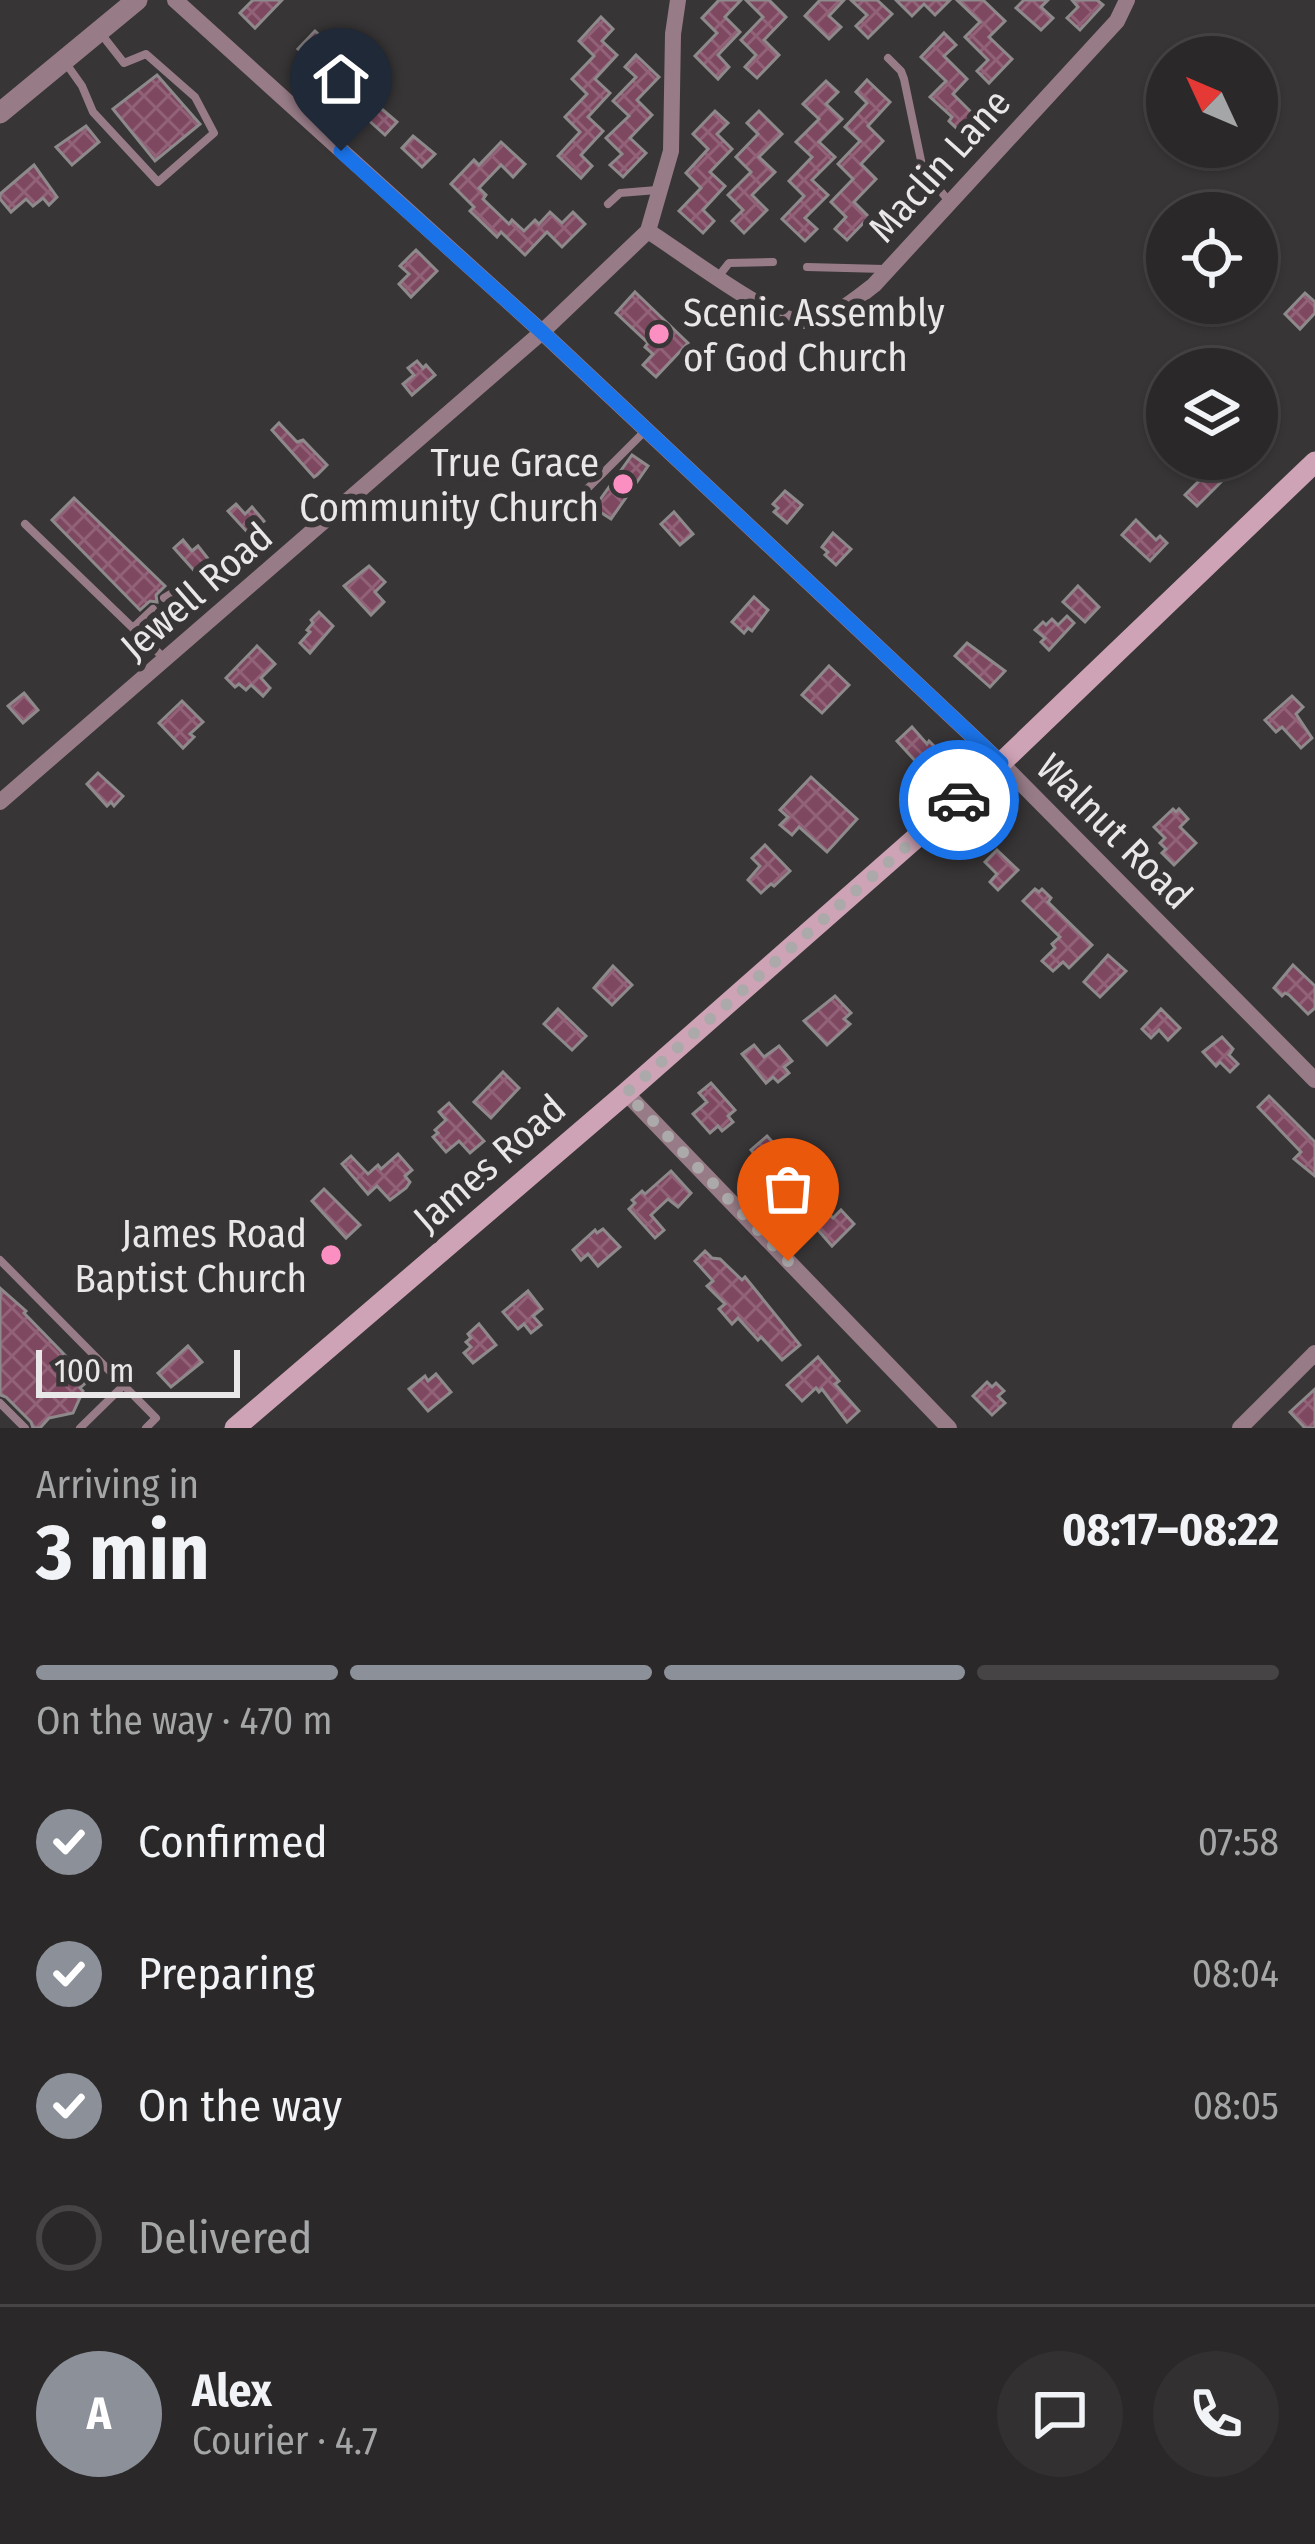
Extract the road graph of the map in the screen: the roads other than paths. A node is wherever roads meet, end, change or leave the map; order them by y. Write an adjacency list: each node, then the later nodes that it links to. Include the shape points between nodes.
1 (137, 0): 5 (street)
2 (175, 0): 17 (street, Walnut Road)
3 (678, 0): 9 (street, via 670,152)
4 (1127, 0): 10 (street, Maclin Lane, via 1117,21)
5 (99, 32): 7 (street); 7 (lane, via 124,63 146,54 195,97 214,133 158,182 93,112)
6 (888, 58): 10 (lane, via 904,79 923,170)
7 (64, 60): 8 (street)
8 (0, 113)
9 (659, 189): 11 (lane, via 620,193); 12 (street)
10 (949, 201): 15 (street, Maclin Lane)
11 (608, 204)
12 (648, 231): 16 (street, Maclin Lane); 17 (street, Jewell Road)
13 (773, 262): 16 (lane, via 729,263)
14 (807, 267): 15 (lane)
15 (888, 269): 16 (street, Maclin Lane, via 839,312 802,322)
16 (718, 277)
17 (542, 332): 18 (street, Walnut Road); 26 (street, Jewell Road)
18 (646, 430): 20 (lane); 27 (street, Walnut Road)
19 (1315, 462): 27 (main road, James Road)
20 (584, 492)
21 (26, 524): 24 (lane)
22 (164, 598): 25 (lane, via 174,592 185,606)
23 (153, 609): 24 (lane)
24 (133, 628): 25 (lane)
25 (148, 643): 26 (lane)
26 (166, 661): 28 (street, Jewell Road)
27 (1001, 763): 29 (street, Walnut Road); 30 (main road, James Road)
28 (0, 802)
29 (1315, 1080)
30 (626, 1093): 38 (main road, James Road); 39 (street)
31 (0, 1260): 33 (lane)
32 (1315, 1353): 40 (street)
33 (124, 1385): 36 (lane); 37 (lane, via 156,1418)
34 (0, 1403): 35 (lane)
35 (25, 1428)
36 (80, 1428)
37 (146, 1428)
38 (236, 1428)
39 (949, 1428)
40 (1240, 1428)

